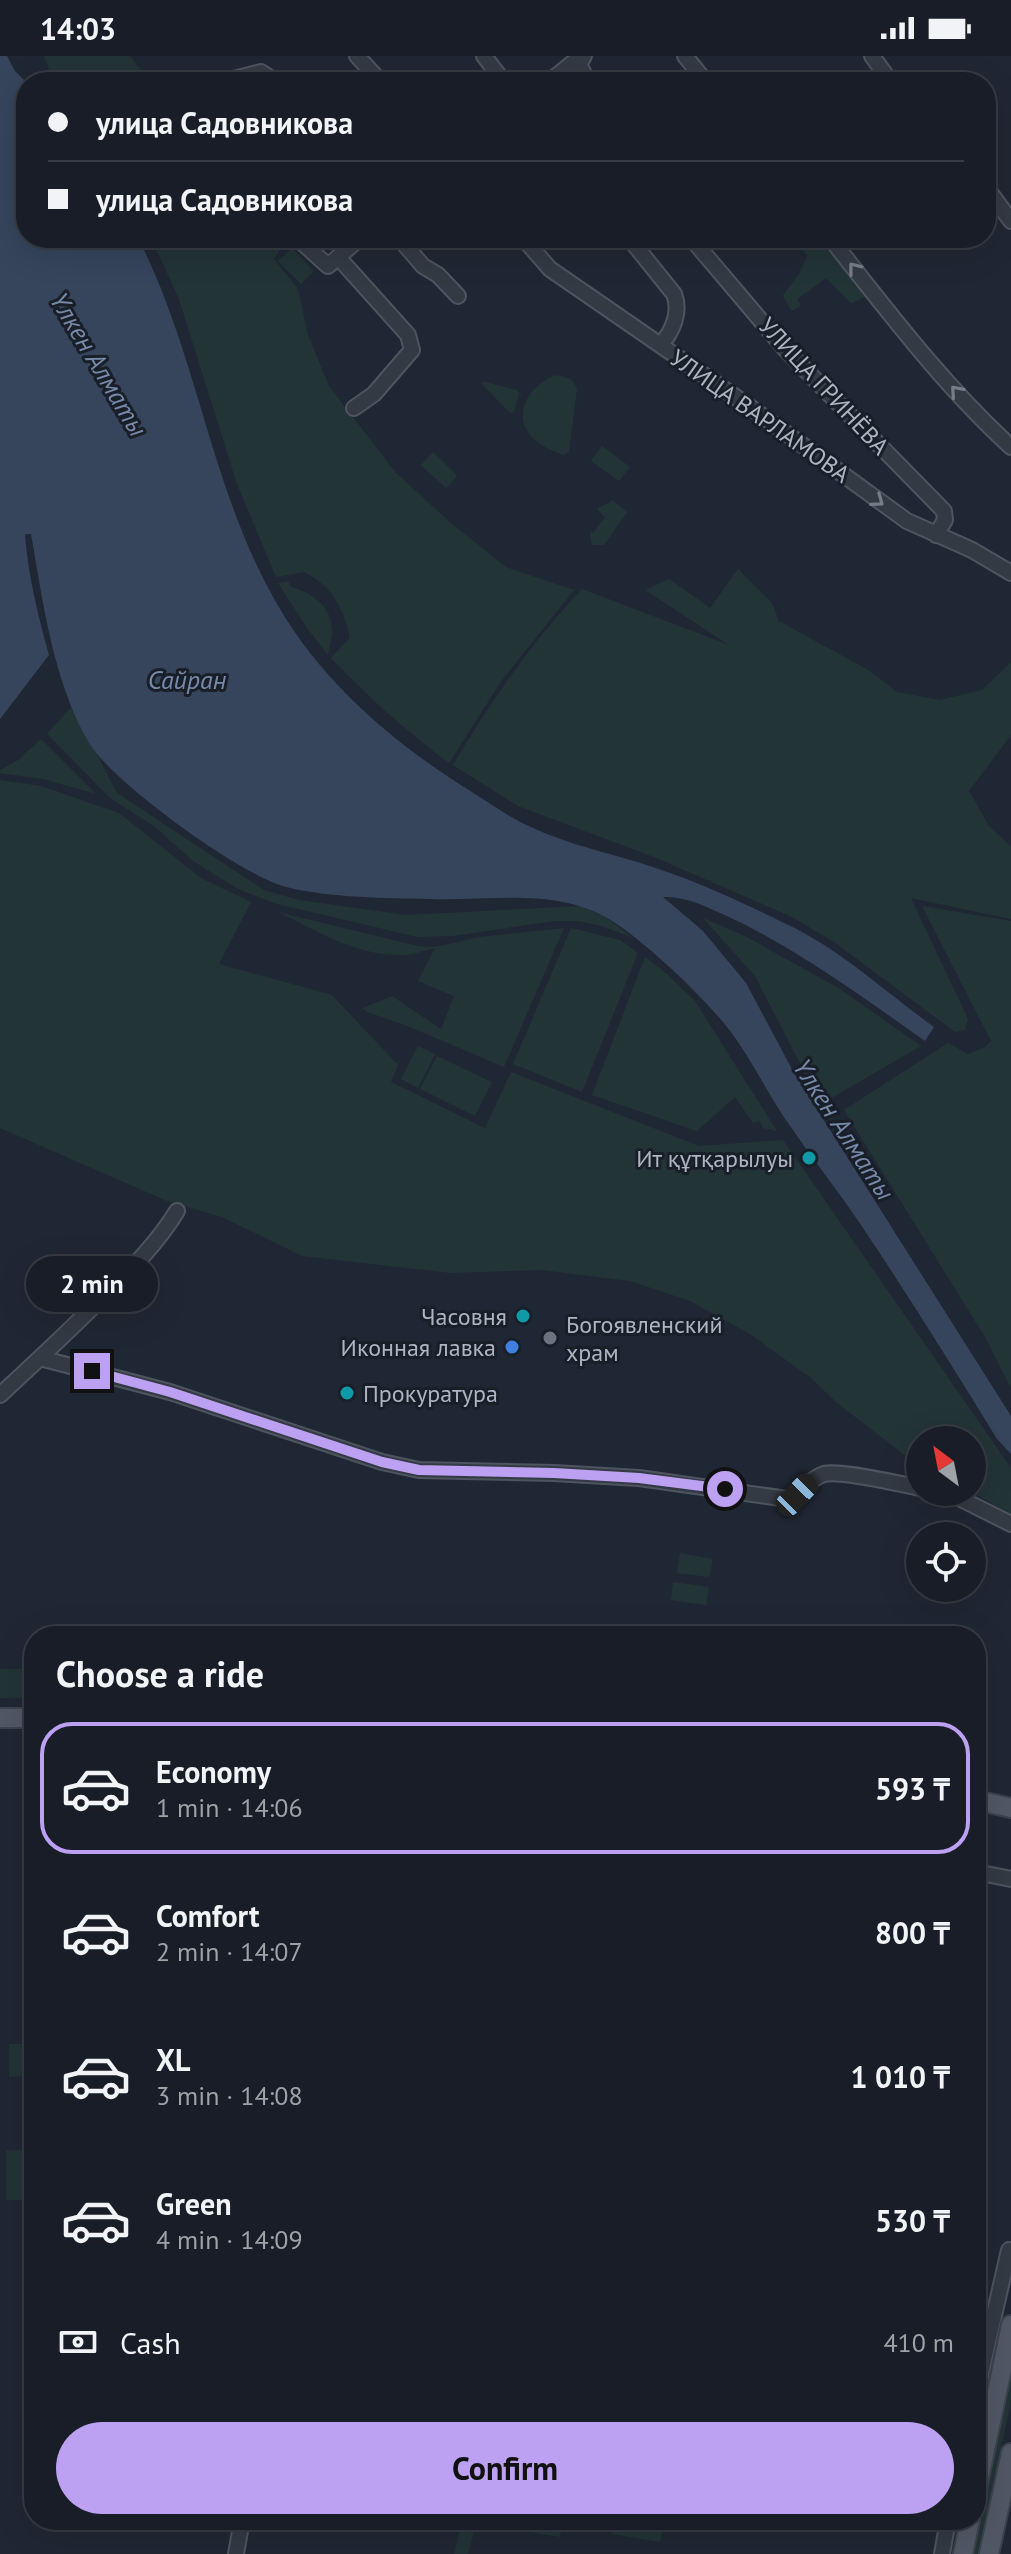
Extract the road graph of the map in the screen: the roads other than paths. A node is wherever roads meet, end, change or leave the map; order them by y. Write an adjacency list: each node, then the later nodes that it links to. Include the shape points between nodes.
1 (357, 56): 5 (street)
2 (484, 56): 6 (street)
3 (583, 56): 7 (street)
4 (685, 56): 8 (street)
5 (372, 72)
6 (496, 72)
7 (562, 72)
8 (698, 72)
9 (996, 201): 10 (street)
10 (1011, 221)
11 (313, 248): 18 (street)
12 (348, 248): 18 (street)
13 (408, 248): 19 (street)
14 (532, 248): 20 (street, УЛИЦА ВАРЛАМОВА, via 550,269)
15 (637, 248): 20 (street, via 678,303)
16 (699, 248): 23 (street, УЛИЦА ГРИНЁВА, via 785,349 944,511)
17 (838, 248): 22 (street, one-way to 17, via 953,388)
18 (333, 261): 21 (street, via 408,335 412,350 374,394)
19 (458, 296)
20 (660, 345): 23 (street, УЛИЦА ВАРЛАМОВА, one-way to 23, via 907,521)
21 (354, 408)
22 (1011, 447)
23 (936, 535): 24 (street, УЛИЦА ВАРЛАМОВА)
24 (1008, 565)
25 (177, 1211): 26 (street, via 161,1237)
26 (40, 1358): 27 (street); 28 (street, via 170,1392 419,1470 639,1478 787,1499 827,1473)
27 (0, 1395)
28 (906, 1485)
29 (975, 1506): 30 (street)
30 (1011, 1524)
31 (0, 1718): 32 (main road)
32 (24, 1718)
33 (986, 1802): 34 (main road)
34 (1011, 1808)
35 (986, 1874): 36 (street)
36 (1011, 1879)
37 (1009, 2250): 39 (street)
38 (1011, 2325): 40 (main road)
39 (986, 2350)
40 (986, 2445)
41 (1011, 2453): 48 (main road)
42 (240, 2530): 45 (street)
43 (946, 2530): 46 (street)
44 (968, 2530): 47 (main road)
45 (236, 2554)
46 (942, 2554)
47 (963, 2554)
48 (989, 2554)

